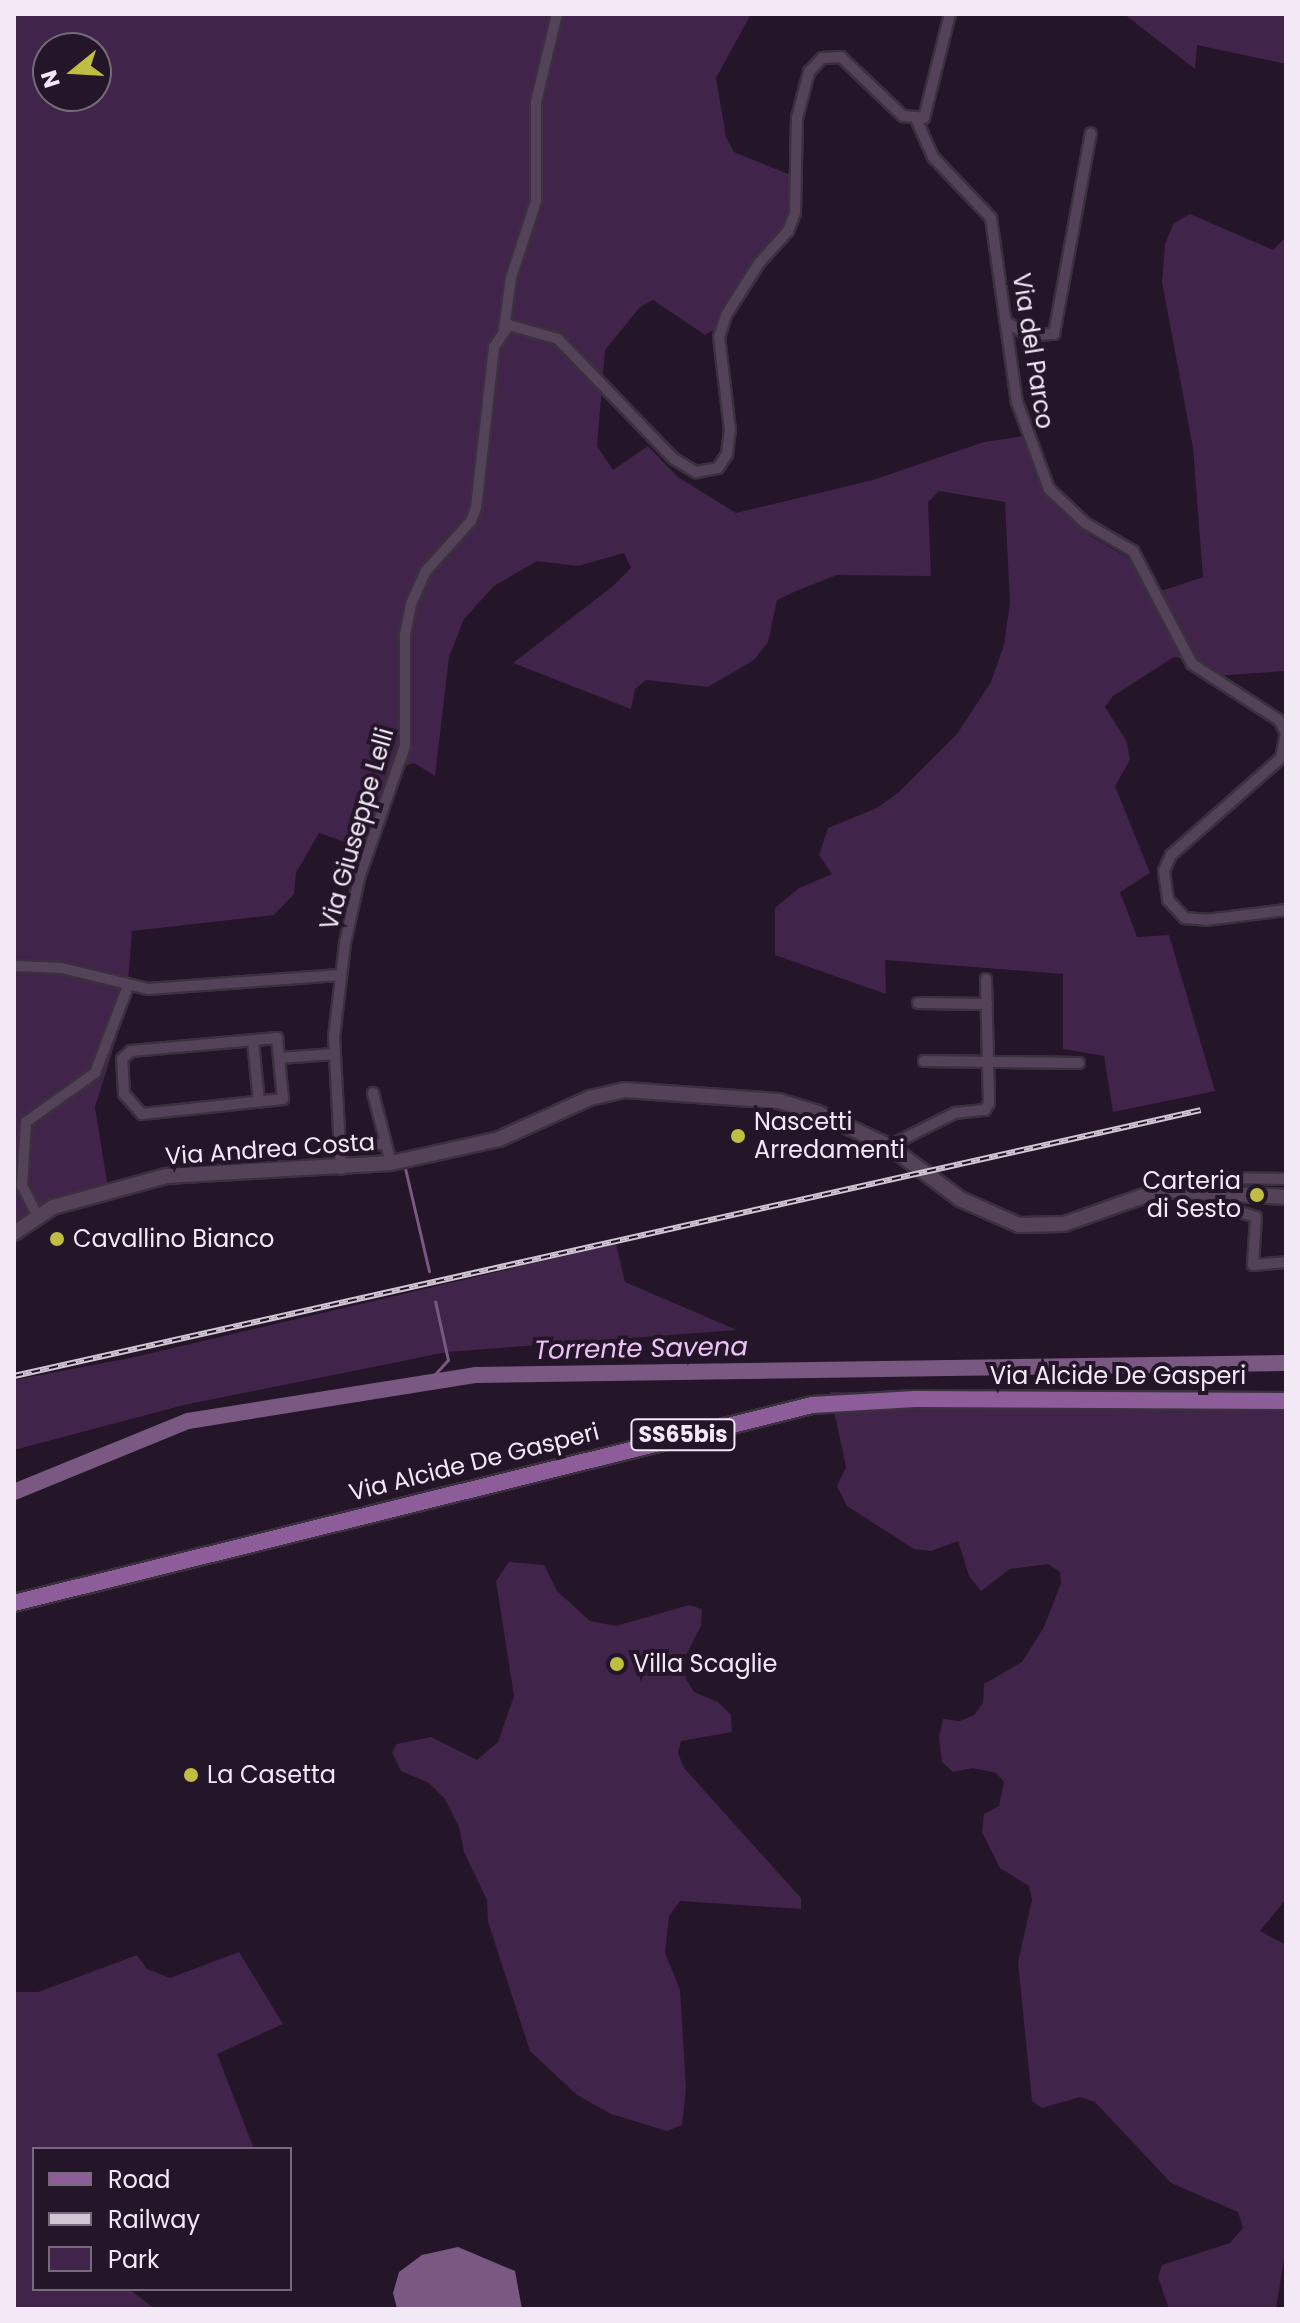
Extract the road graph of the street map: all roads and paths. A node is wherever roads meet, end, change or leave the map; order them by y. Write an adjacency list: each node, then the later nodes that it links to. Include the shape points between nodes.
1 (557, 14): 6 (street, Via Giuseppe Lelli, via 536,102 536,201 511,278)
2 (950, 14): 3 (street, via 928,92 928,111)
3 (917, 121): 5 (street, Via del Parco, via 933,157 991,218); 6 (street, via 903,116 841,57 822,58 809,72 797,118 799,189 792,223 752,274 726,315 719,337 730,430 727,454 718,468 696,472 674,459 558,339 517,324)
4 (1091, 133): 5 (street, via 1054,334 1029,336)
5 (1006, 322): 7 (street, Via del Parco, via 1017,402 1049,489 1085,523 1133,551 1192,664 1279,720 1286,733 1281,758 1171,855 1164,871 1168,900 1185,918 1206,920)
6 (504, 329): 9 (street, Via Giuseppe Lelli, via 487,376 476,508 462,533 425,572 408,617 405,746 360,875)
7 (1286, 910)
8 (14, 966): 11 (street, via 62,968)
9 (339, 975): 11 (street, via 148,989); 15 (street, Via Giuseppe Lelli)
10 (986, 979): 13 (street)
11 (128, 986): 30 (street, via 95,1073 26,1122 22,1186)
12 (918, 1003): 13 (street)
13 (987, 1004): 18 (street)
14 (253, 1041): 16 (street, via 277,1038); 21 (street); 21 (street, via 131,1051 121,1069 124,1094 142,1114)
15 (334, 1054): 16 (street); 23 (street, Via Giuseppe Lelli)
16 (279, 1058): 21 (street, via 283,1099)
17 (924, 1061): 18 (street)
18 (988, 1063): 19 (street); 24 (street, via 985,1110 955,1113)
19 (1079, 1063)
20 (373, 1093): 22 (street)
21 (259, 1102)
22 (384, 1144): 23 (street); 25 (street)
23 (340, 1145): 26 (street, Via Giuseppe Lelli)
24 (889, 1146): 25 (main road, Via Andrea Costa, via 779,1101 625,1090 590,1098 499,1139); 28 (main road, Via Andrea Costa, via 960,1199 1019,1225 1064,1224 1161,1190)
25 (391, 1163): 26 (main road, Via Andrea Costa)
26 (341, 1169): 30 (main road, Via Andrea Costa, via 166,1176)
27 (1286, 1179): 28 (street, via 1229,1178)
28 (1220, 1191): 29 (main road); 32 (street, via 1234,1210 1256,1217 1253,1265)
29 (1286, 1197)
30 (37, 1215): 31 (main road, Via Andrea Costa)
31 (14, 1233)
32 (1286, 1262)
33 (1286, 1401): 34 (main road, Via Alcide De Gasperi / SS65bis, via 915,1399 812,1405)
34 (14, 1603)

